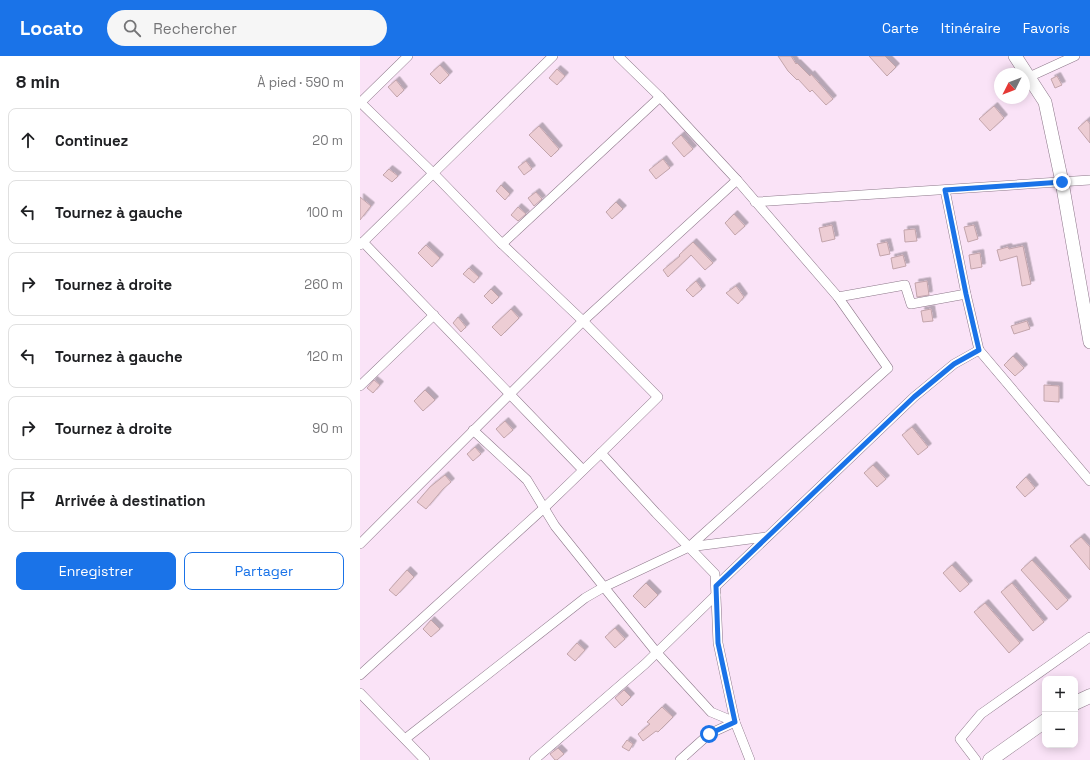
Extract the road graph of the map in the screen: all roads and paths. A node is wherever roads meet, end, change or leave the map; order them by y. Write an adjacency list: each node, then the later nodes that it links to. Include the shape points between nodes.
1 (408, 56): 10 (street)
2 (553, 56): 11 (street)
3 (618, 56): 9 (street)
4 (1015, 56): 6 (street)
5 (1075, 56): 7 (street)
6 (1023, 68)
7 (1030, 77)
8 (1030, 79): 14 (street, via 1045,102)
9 (660, 98): 12 (street); 18 (street)
10 (360, 103): 11 (street)
11 (433, 173): 17 (street); 18 (street)
12 (737, 180): 16 (street); 22 (street)
13 (1090, 180): 14 (street)
14 (1062, 182): 15 (street); 23 (street)
15 (945, 190): 16 (street); 19 (street)
16 (755, 202): 20 (street)
17 (362, 244): 21 (street)
18 (502, 244): 22 (street)
19 (966, 294): 20 (street, via 911,304 905,285); 24 (street)
20 (838, 297): 34 (street, via 888,368)
21 (434, 315): 25 (street); 26 (street)
22 (583, 321): 26 (street); 28 (street, via 658,397)
23 (1090, 342)
24 (979, 350): 30 (street); 32 (street, via 954,364 914,397)
25 (360, 386)
26 (510, 394): 27 (street); 29 (street)
27 (474, 430): 31 (street, via 527,480); 33 (street)
28 (601, 453): 29 (street); 34 (street)
29 (583, 470): 31 (street)
30 (1090, 481)
31 (544, 508): 35 (street, via 555,526); 39 (street)
32 (766, 537): 34 (street); 36 (street)
33 (362, 540)
34 (689, 547): 35 (street); 36 (street, via 715,574)
35 (604, 587): 38 (street); 45 (street, via 585,598)
36 (716, 590): 38 (street); 43 (street, via 718,643)
37 (1090, 638): 50 (street, via 981,714 960,739)
38 (657, 653): 43 (street, via 711,712); 47 (street)
39 (360, 675)
40 (360, 693): 45 (street)
41 (1090, 696): 42 (main road)
42 (1078, 702)
43 (735, 722): 48 (street, via 709,734); 49 (street)
44 (1042, 723): 51 (main road)
45 (405, 739): 46 (street)
46 (425, 760)
47 (534, 760)
48 (680, 760)
49 (750, 760)
50 (976, 760)
51 (990, 760)

